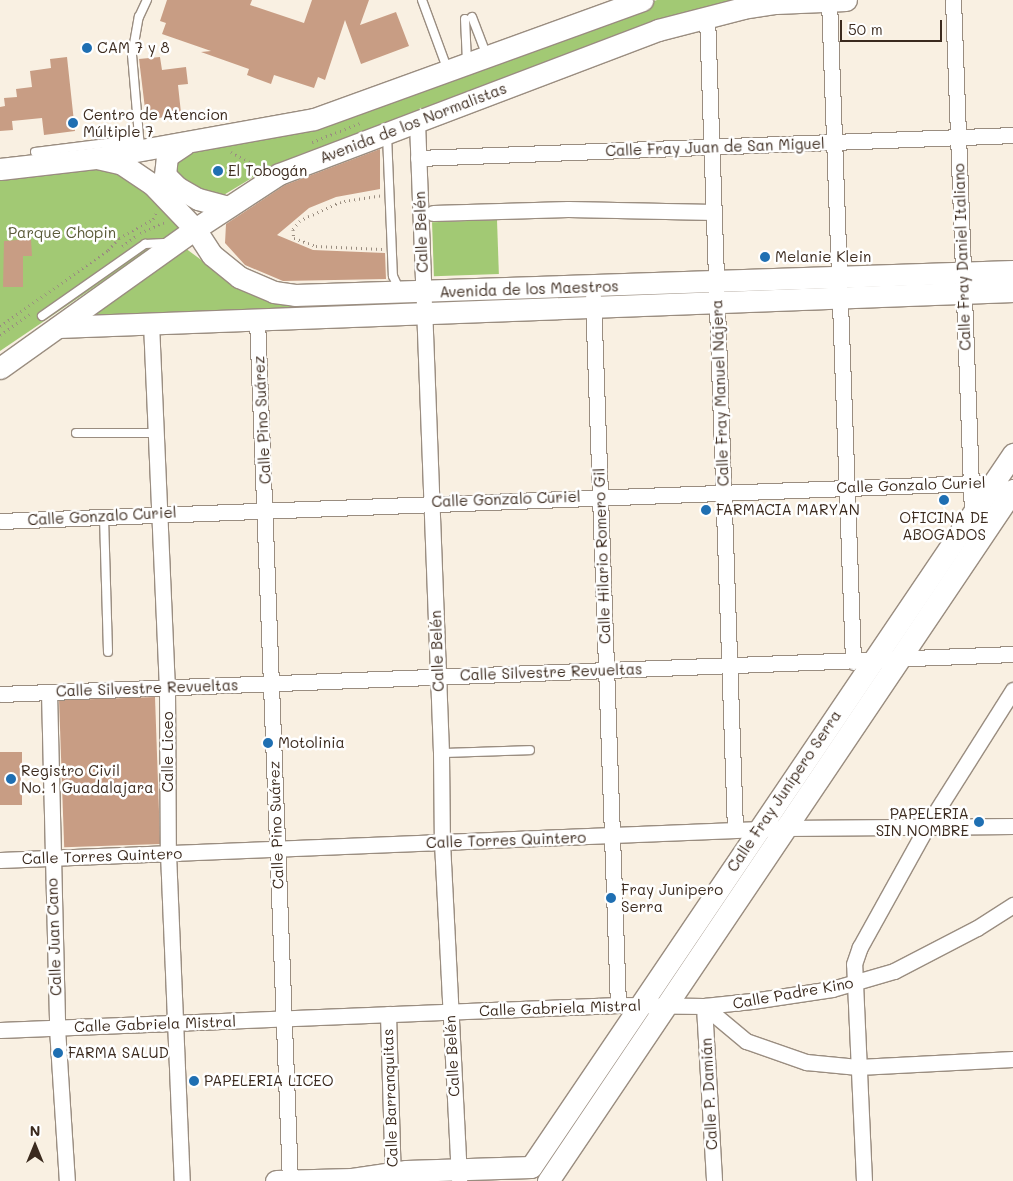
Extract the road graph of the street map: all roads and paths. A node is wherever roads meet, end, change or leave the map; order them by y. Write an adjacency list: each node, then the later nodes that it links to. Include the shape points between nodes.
1 (147, 0): 15 (lane, via 139,17 132,55)
2 (422, 0): 8 (lane)
3 (642, 0): 8 (street)
4 (829, 0): 5 (street, Avenida de los Normalistas); 7 (street, Avenida de los Normalistas, via 776,3); 14 (street)
5 (846, 0)
6 (952, 0): 12 (street, Calle Fray Daniel Italiano)
7 (707, 16): 9 (street, Avenida de los Normalistas, via 658,30); 16 (street, Calle Fray Manuel Nájera)
8 (468, 63): 8 (lane, via 468,18); 13 (street, via 314,119)
9 (417, 122): 10 (street, Avenida de los Normalistas); 20 (street, Calle Belén)
10 (386, 133): 23 (lane); 25 (street, Avenida de los Normalistas, via 279,174)
11 (1013, 136): 12 (street, Calle Fray Juan de San Miguel)
12 (958, 138): 14 (street, Calle Fray Juan de San Miguel); 31 (street, Calle Fray Daniel Italiano)
13 (190, 142): 15 (street); 25 (street, via 167,156 165,175 198,199)
14 (834, 142): 16 (street, Calle Fray Juan de San Miguel); 32 (street)
15 (139, 144): 18 (lane); 19 (street)
16 (711, 147): 20 (street, Calle Fray Juan de San Miguel); 26 (street, Calle Fray Manuel Nájera)
17 (228, 151): 21 (path)
18 (35, 152)
19 (97, 158): 22 (street); 24 (street, Avenida de los Maestros, via 136,171)
20 (418, 158): 37 (street, Calle Belén)
21 (259, 167)
22 (0, 170)
23 (389, 194): 29 (lane); 29 (path, via 341,202 300,221 293,230 294,238 316,246)
24 (166, 197): 28 (street, Avenida de los Maestros); 41 (path, via 153,219 119,238 108,250)
25 (227, 207): 28 (street, Avenida de los Normalistas)
26 (714, 212): 27 (street, via 568,209); 34 (street, Calle Fray Manuel Nájera)
27 (433, 213)
28 (195, 229): 35 (street, Avenida de los Maestros, via 212,255 225,267 239,277 274,292 313,297); 39 (street, Avenida de los Normalistas)
29 (392, 249): 35 (lane, via 393,276)
30 (1013, 271): 31 (street, Avenida de los Maestros)
31 (963, 283): 32 (street, Avenida de los Maestros); 33 (street, Avenida de los Maestros); 46 (street, Calle Fray Daniel Italiano)
32 (839, 287): 34 (street, Avenida de los Maestros); 48 (street)
33 (1013, 291)
34 (716, 292): 36 (street, Avenida de los Maestros); 49 (street, Calle Fray Manuel Nájera)
35 (399, 293): 37 (street, Avenida de los Maestros)
36 (593, 296): 37 (street, Avenida de los Maestros); 50 (street, Calle Hilario Romero Gil)
37 (424, 302): 38 (street, Avenida de los Maestros); 51 (street, Calle Belén)
38 (257, 319): 40 (street, Avenida de los Maestros); 52 (street, Calle Pino Suárez)
39 (50, 321): 40 (street, Avenida de los Maestros); 42 (street, Avenida de los Normalistas)
40 (151, 322): 44 (street, Calle Liceo)
41 (0, 326)
42 (0, 368)
43 (76, 433): 44 (lane)
44 (157, 433): 53 (street, Calle Liceo)
45 (1013, 454): 47 (street, Calle Fray Junípero Serra)
46 (971, 483): 47 (street, Calle Gonzalo Curiel); 48 (street, Calle Gonzalo Curiel); 54 (street, Calle Fray Daniel Italiano)
47 (1007, 484): 54 (street, Calle Fray Junípero Serra); 59 (street, Calle Fray Junípero Serra)
48 (846, 487): 49 (street, Calle Gonzalo Curiel); 60 (street)
49 (723, 492): 50 (street, Calle Gonzalo Curiel); 61 (street, Calle Fray Manuel Nájera)
50 (600, 496): 51 (street, Calle Gonzalo Curiel); 62 (street, Calle Hilario Romero Gil)
51 (431, 502): 52 (street, Calle Gonzalo Curiel); 63 (street, Calle Belén)
52 (266, 509): 53 (street, Calle Gonzalo Curiel); 64 (street, Calle Pino Suárez)
53 (160, 514): 55 (street, Calle Gonzalo Curiel); 65 (street, Calle Liceo)
54 (972, 514): 60 (street, Calle Fray Junípero Serra)
55 (104, 516): 56 (street, Calle Gonzalo Curiel); 57 (lane)
56 (0, 521)
57 (108, 652)
58 (1013, 654): 59 (street, Calle Silvestre Revueltas)
59 (898, 660): 60 (street, Calle Silvestre Revueltas); 73 (street, Calle Fray Junípero Serra)
60 (862, 661): 61 (street, Calle Silvestre Revueltas); 74 (street, Calle Fray Junípero Serra)
61 (730, 666): 62 (street, Calle Silvestre Revueltas); 75 (street, Calle Fray Manuel Nájera)
62 (606, 670): 63 (street, Calle Silvestre Revueltas); 76 (street, Calle Hilario Romero Gil)
63 (438, 676): 64 (street, Calle Silvestre Revueltas); 70 (street, Calle Belén)
64 (272, 683): 65 (street, Calle Silvestre Revueltas); 78 (street, Calle Pino Suárez)
65 (167, 687): 67 (street, Calle Silvestre Revueltas); 79 (street, Calle Liceo)
66 (1013, 690): 71 (street)
67 (49, 692): 68 (street, Calle Silvestre Revueltas); 80 (street, Calle Juan Cano)
68 (0, 694)
69 (530, 750): 70 (lane)
70 (441, 753): 77 (street, Calle Belén)
71 (927, 826): 72 (street, Calle Torres Quintero); 73 (street, Calle Torres Quintero); 83 (street, via 860,946)
72 (1013, 826)
73 (785, 828): 74 (street, Calle Torres Quintero); 86 (street, Calle Fray Junípero Serra)
74 (758, 829): 75 (street, Calle Torres Quintero); 84 (street, Calle Fray Junípero Serra)
75 (735, 830): 76 (street, Calle Torres Quintero)
76 (612, 835): 77 (street, Calle Torres Quintero); 85 (street, Calle Hilario Romero Gil)
77 (442, 842): 78 (street, Calle Torres Quintero); 88 (street, Calle Belén)
78 (275, 849): 79 (street, Calle Torres Quintero); 90 (street, Calle Pino Suárez)
79 (168, 853): 80 (street, Calle Torres Quintero); 91 (street, Calle Liceo)
80 (51, 858): 81 (street, Calle Torres Quintero); 92 (street, Calle Juan Cano)
81 (0, 860)
82 (1013, 905): 83 (street, Calle Padre Kino, via 978,928 894,971)
83 (853, 984): 87 (street, Calle Padre Kino); 95 (street)
84 (640, 1004): 85 (street, Calle Gabriela Mistral); 86 (street, Calle Gabriela Mistral); 96 (street, Calle Fray Junípero Serra)
85 (618, 1005): 88 (street, Calle Gabriela Mistral)
86 (665, 1005): 87 (street, Calle Gabriela Mistral); 104 (street, Calle Fray Junípero Serra)
87 (704, 1006): 95 (street, via 732,1032 769,1051 806,1062); 105 (street, Calle P. Damián)
88 (449, 1012): 89 (street, Calle Gabriela Mistral); 98 (street, Calle Belén)
89 (388, 1014): 90 (street, Calle Gabriela Mistral); 97 (street, Calle Barranquitas)
90 (286, 1018): 91 (street, Calle Gabriela Mistral); 103 (street, Calle Pino Suárez)
91 (174, 1023): 92 (street, Calle Gabriela Mistral); 101 (street, Calle Liceo)
92 (57, 1028): 93 (street, Calle Gabriela Mistral); 100 (street, Calle Juan Cano)
93 (0, 1030)
94 (1013, 1060): 95 (street)
95 (858, 1066): 106 (street)
96 (532, 1174): 98 (street)
97 (393, 1176): 98 (street); 99 (street)
98 (458, 1176)
99 (360, 1180): 103 (street)
100 (67, 1181)
101 (182, 1181)
102 (276, 1181): 103 (street)
103 (290, 1181)
104 (548, 1181)
105 (714, 1181)
106 (864, 1181)

